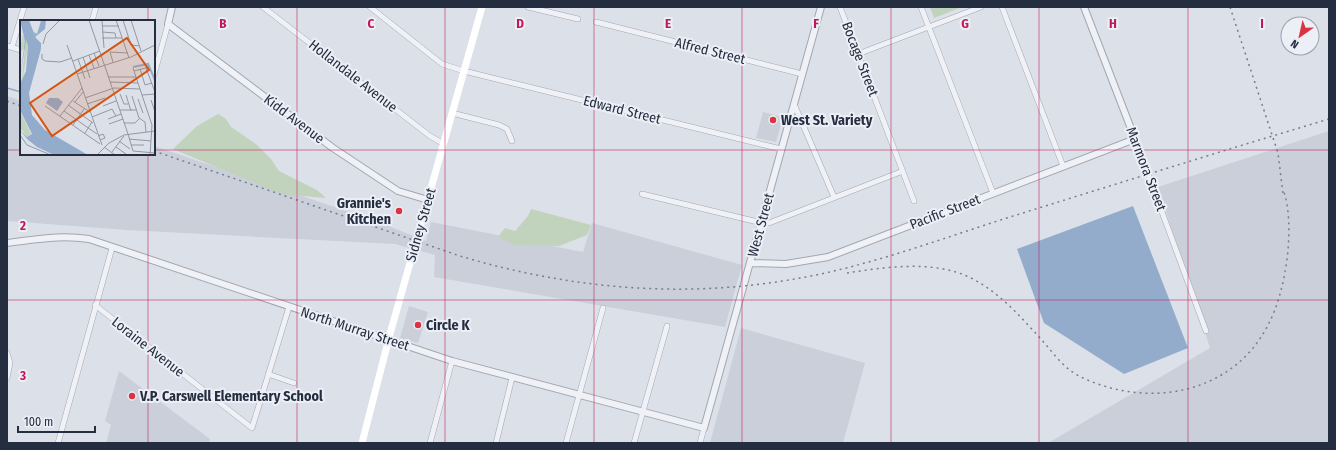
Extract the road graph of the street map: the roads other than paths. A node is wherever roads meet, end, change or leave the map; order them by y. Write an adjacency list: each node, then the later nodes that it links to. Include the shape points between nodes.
1 (24, 7): 19 (street)
2 (96, 7): 15 (street)
3 (172, 7): 17 (street)
4 (263, 7): 29 (street, Hollandale Avenue, via 430,136)
5 (370, 7): 23 (street, Edward Street, via 442,64)
6 (482, 7): 23 (main road, Sidney Street)
7 (528, 7): 14 (street)
8 (821, 7): 24 (street, West Street)
9 (840, 7): 21 (street, Bocage Street)
10 (921, 7): 18 (street)
11 (981, 7): 18 (street)
12 (1002, 7): 31 (street)
13 (1084, 7): 27 (street, Marmora Street)
14 (578, 19)
15 (92, 20)
16 (596, 22): 24 (street, Alfred Street)
17 (168, 24): 22 (street); 36 (street, Kidd Avenue, via 333,148 398,191)
18 (929, 27): 21 (street); 33 (street)
19 (10, 46): 20 (street)
20 (20, 50)
21 (858, 54): 32 (street, Bocage Street)
22 (155, 71)
23 (464, 71): 26 (main road, Sidney Street); 30 (street, Edward Street)
24 (802, 74): 25 (street, West Street)
25 (794, 104): 30 (street, West Street); 35 (street)
26 (452, 113): 28 (street, via 499,124 507,130); 29 (main road, Sidney Street)
27 (1135, 139): 31 (street, Pacific Street); 46 (street, Marmora Street)
28 (512, 140)
29 (444, 144): 36 (main road, Sidney Street)
30 (781, 149): 38 (street, West Street)
31 (1063, 166): 33 (street, Pacific Street)
32 (903, 171): 35 (street); 37 (street, Bocage Street)
33 (993, 193): 41 (street, Pacific Street, via 828,257 786,264)
34 (642, 194): 38 (street)
35 (834, 197): 38 (street, via 769,223)
36 (428, 200): 47 (main road, Sidney Street)
37 (914, 201)
38 (762, 223): 41 (street, West Street)
39 (7, 243): 40 (street, North Murray Street, via 45,237 75,237)
40 (112, 248): 42 (street); 43 (street, North Murray Street)
41 (751, 263): 56 (street, West Street)
42 (95, 305): 50 (street, Loraine Avenue, via 252,428); 57 (street)
43 (289, 307): 47 (street, North Murray Street); 50 (street, Loraine Avenue)
44 (603, 308): 54 (street)
45 (667, 326): 55 (street)
46 (1206, 331)
47 (388, 340): 49 (street, North Murray Street); 58 (main road, Sidney Street)
48 (7, 353): 51 (street, via 10,363)
49 (452, 361): 52 (street, North Murray Street); 59 (street)
50 (268, 374): 53 (street)
51 (7, 378)
52 (512, 378): 54 (street, North Murray Street); 60 (street)
53 (294, 383)
54 (579, 395): 55 (street, North Murray Street); 61 (street)
55 (643, 412): 56 (street, North Murray Street); 62 (street)
56 (704, 428): 63 (street, West Street)
57 (58, 443)
58 (362, 443)
59 (430, 443)
60 (496, 443)
61 (566, 443)
62 (634, 443)
63 (700, 443)

